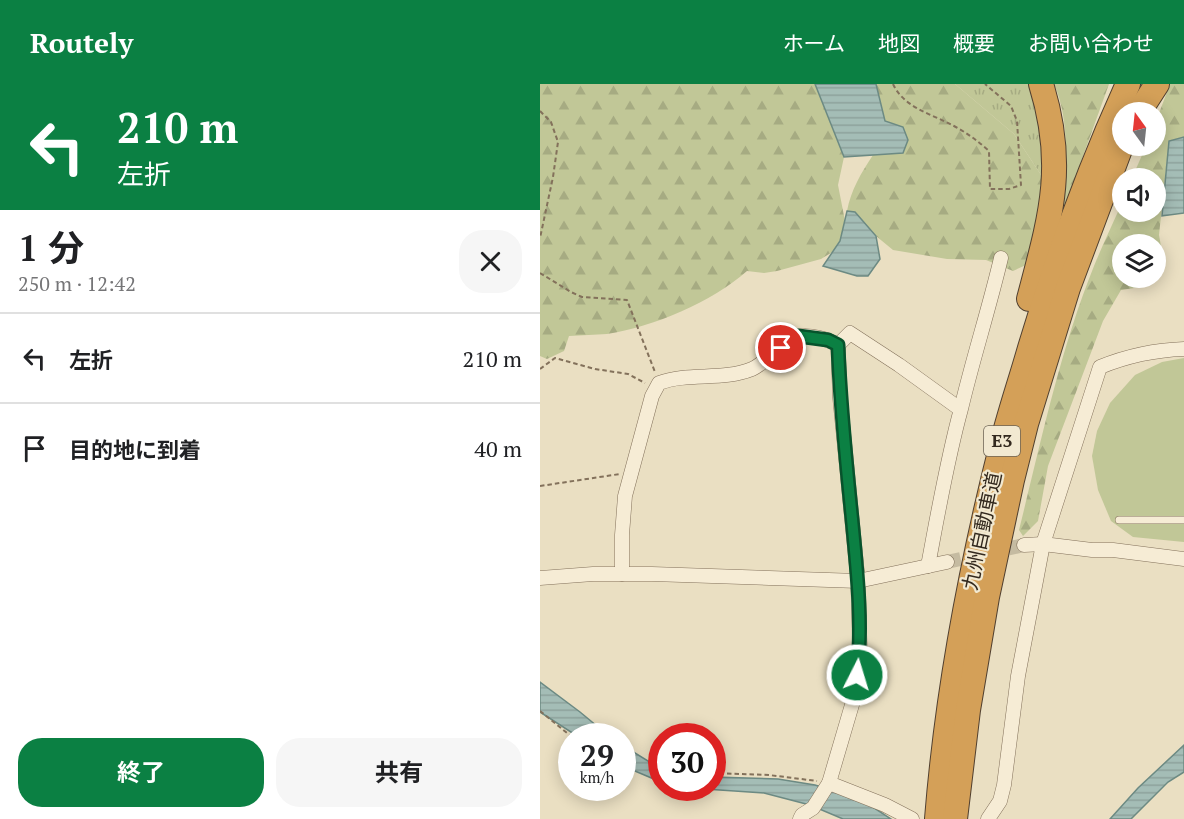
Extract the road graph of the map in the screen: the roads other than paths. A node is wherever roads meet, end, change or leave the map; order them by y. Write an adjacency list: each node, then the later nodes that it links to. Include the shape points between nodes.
1 (1041, 84): 14 (highway, via 1053,130 1054,191 1001,409)
2 (1128, 84): 14 (highway, 九州自動車道 / E3, via 1051,279 1002,441)
3 (1148, 84): 5 (highway)
4 (1158, 84): 6 (highway)
5 (1141, 102)
6 (1144, 102)
7 (1118, 156): 24 (highway, 九州自動車道 / E3, via 1068,288 1017,458)
8 (1001, 258): 11 (street)
9 (838, 345): 11 (street, via 850,333); 20 (street, via 798,336 752,369 724,376 674,378 657,386 625,496); 22 (street)
10 (1184, 349): 15 (street, via 1122,358 1100,367)
11 (960, 409): 19 (street)
12 (1119, 520): 13 (lane)
13 (1184, 520)
14 (982, 527): 24 (highway, 九州自動車道 / E3, via 949,711)
15 (1043, 544): 16 (street); 17 (street); 27 (street, via 1018,676 1004,785 1000,801)
16 (1023, 545)
17 (1184, 559)
18 (947, 562): 19 (street)
19 (928, 566): 22 (street)
20 (622, 574): 21 (street); 22 (street)
21 (540, 578)
22 (858, 581): 23 (street, via 860,652 854,699)
23 (828, 784): 25 (street, via 813,808); 26 (street)
24 (946, 817)
25 (800, 819)
26 (912, 819)
27 (987, 819)

